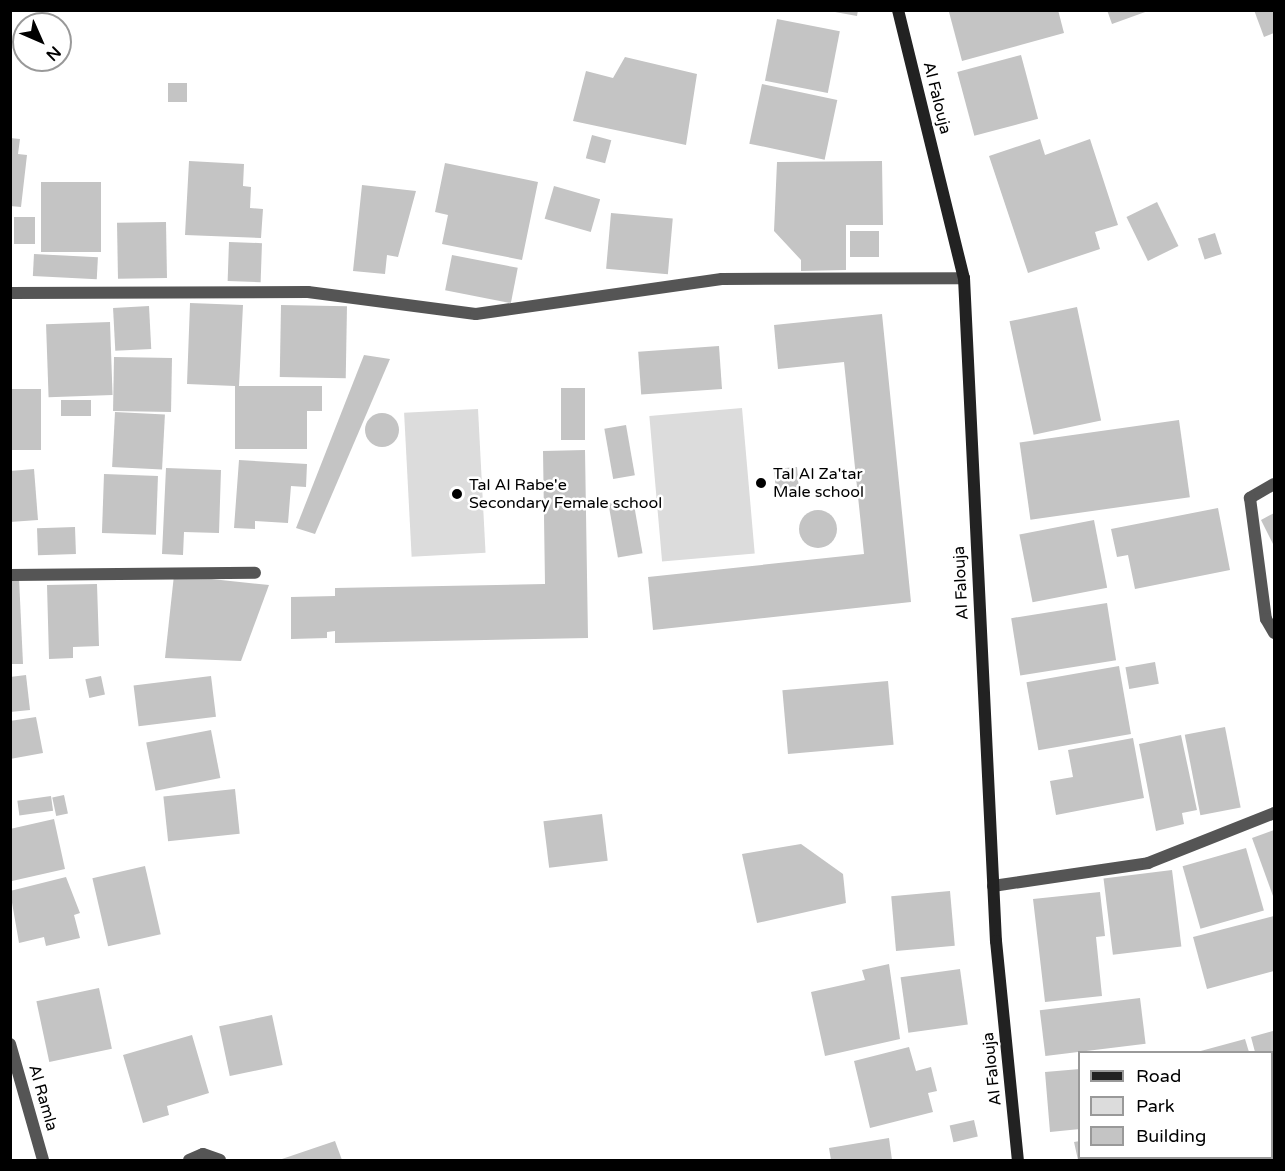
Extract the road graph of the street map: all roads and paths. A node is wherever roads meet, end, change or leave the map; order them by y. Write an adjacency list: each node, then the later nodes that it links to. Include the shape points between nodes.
1 (898, 10): 2 (main road, Al Falouja)
2 (964, 278): 3 (street, via 722,279 476,314 308,292); 10 (main road, Al Falouja)
3 (10, 292)
4 (1275, 484): 7 (street, via 1250,498)
5 (255, 573): 6 (street)
6 (10, 575)
7 (1270, 617): 8 (street)
8 (1275, 633)
9 (1275, 813): 10 (street, via 1148,863)
10 (993, 886): 15 (main road, Al Falouja)
11 (10, 1044): 12 (street, Al Ramla)
12 (43, 1161)
13 (189, 1161): 14 (street, via 203,1154)
14 (220, 1161)
15 (1018, 1161)

